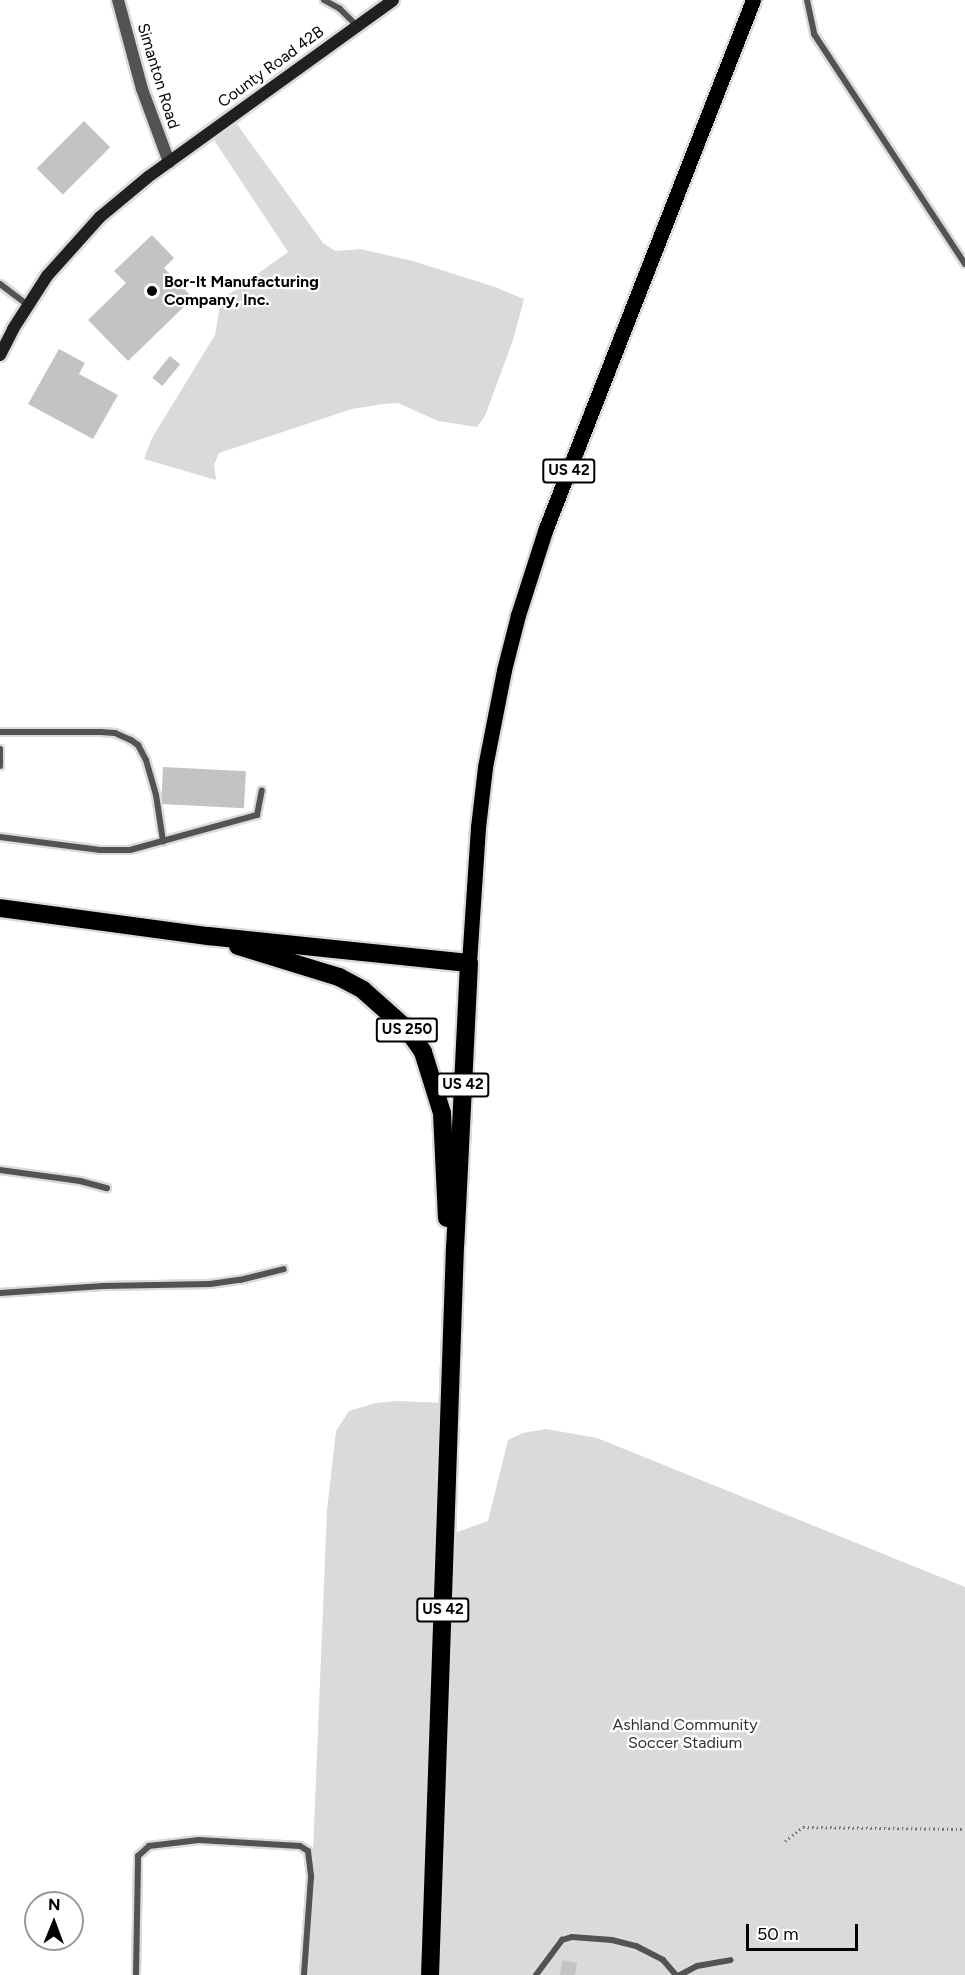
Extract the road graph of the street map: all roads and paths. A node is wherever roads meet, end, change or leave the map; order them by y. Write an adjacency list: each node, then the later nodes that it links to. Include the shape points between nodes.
1 (118, 0): 7 (street, Simanton Road, via 142,89)
2 (324, 0): 6 (lane)
3 (393, 0): 6 (main road, County Road 42B)
4 (753, 0): 20 (main road, US 42, via 546,528 518,615 485,767)
5 (807, 0): 8 (lane, via 814,34)
6 (357, 26): 7 (main road, County Road 42B)
7 (169, 162): 10 (main road, County Road 42B, via 86,232 47,276)
8 (965, 264)
9 (0, 284): 10 (lane)
10 (28, 305): 11 (main road, County Road 42B)
11 (0, 355)
12 (0, 732): 17 (lane, via 101,732 131,740 146,760)
13 (0, 749): 14 (lane)
14 (0, 766)
15 (262, 790): 17 (lane, via 257,815)
16 (0, 837): 17 (lane, via 115,851)
17 (163, 841)
18 (0, 908): 19 (highway, US 250)
19 (208, 936): 20 (highway, US 250); 23 (highway, US 250, via 339,976 363,990 407,1029 423,1053 435,1084 441,1113 446,1214)
20 (469, 963): 23 (highway, US 42)
21 (0, 1170): 22 (lane)
22 (107, 1188)
23 (455, 1246): 31 (highway, US 42)
24 (285, 1269): 25 (lane, via 210,1284)
25 (0, 1293)
26 (965, 1829): 27 (path, via 803,1827)
27 (785, 1841)
28 (730, 1960): 33 (lane, via 697,1966)
29 (136, 1975): 30 (lane, via 138,1856 149,1846 199,1840 300,1846 308,1851)
30 (304, 1975)
31 (430, 1975)
32 (536, 1975): 33 (lane, via 562,1940 572,1937 636,1946 663,1960)
33 (678, 1975)

